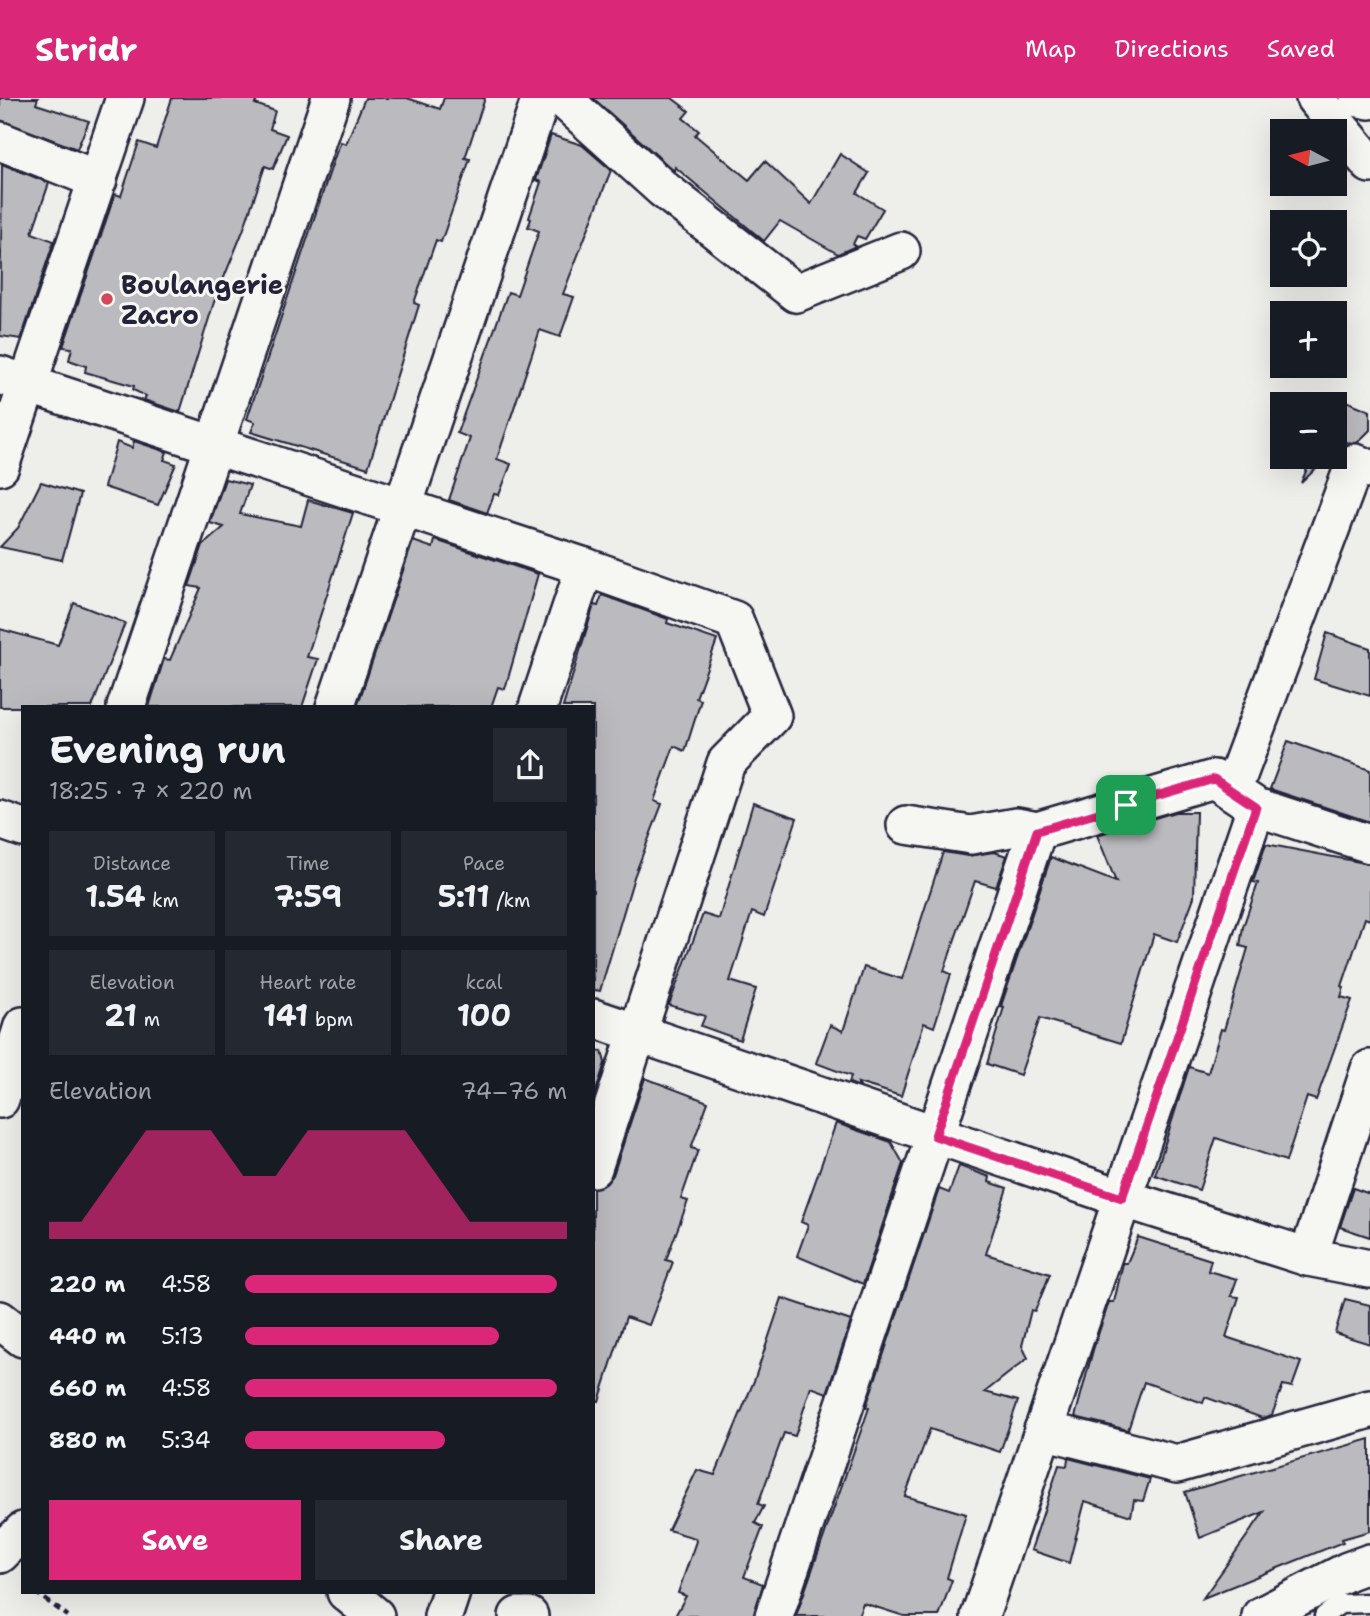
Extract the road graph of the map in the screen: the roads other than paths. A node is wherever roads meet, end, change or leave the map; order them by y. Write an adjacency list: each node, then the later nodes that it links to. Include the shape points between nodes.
1 (125, 98): 10 (street)
2 (331, 98): 13 (street)
3 (541, 98): 16 (street)
4 (562, 98): 11 (street, via 663,189 796,293)
5 (1315, 98): 9 (street)
6 (1359, 98): 7 (street)
7 (1370, 100)
8 (0, 141): 10 (street)
9 (1370, 164)
10 (99, 180): 12 (street)
11 (901, 251)
12 (14, 380): 13 (street); 14 (street)
13 (214, 447): 16 (street); 18 (street)
14 (0, 466)
15 (1370, 469): 21 (street, via 1355,463)
16 (403, 507): 17 (street); 19 (street)
17 (585, 567): 20 (street); 29 (street, via 734,620 772,716 726,763)
18 (127, 705)
19 (336, 705)
20 (539, 705)
21 (1244, 799): 25 (street, via 1214,779); 26 (street); 34 (street)
22 (0, 820): 24 (street)
23 (906, 825): 25 (street, via 971,835 1016,827)
24 (21, 827)
25 (1037, 831): 32 (street)
26 (1370, 844)
27 (595, 1019): 29 (street)
28 (21, 1032): 31 (street)
29 (638, 1033): 32 (street); 33 (street)
30 (1370, 1069): 35 (street)
31 (0, 1099)
32 (935, 1136): 34 (street); 51 (street)
33 (595, 1162)
34 (1122, 1198): 35 (street); 40 (street)
35 (1308, 1257): 36 (street)
36 (1370, 1269)
37 (0, 1320): 38 (street)
38 (21, 1336)
39 (1370, 1409): 40 (street, via 1177,1464)
40 (1043, 1430): 52 (street)
41 (21, 1533): 42 (street)
42 (0, 1554)
43 (1370, 1563): 53 (street)
44 (348, 1594): 47 (street)
45 (450, 1594): 48 (street)
46 (1370, 1603): 54 (lane, via 1340,1604)
47 (374, 1616)
48 (443, 1616)
49 (518, 1616): 50 (street)
50 (529, 1616)
51 (774, 1616)
52 (979, 1616)
53 (1261, 1616)
54 (1324, 1616)

